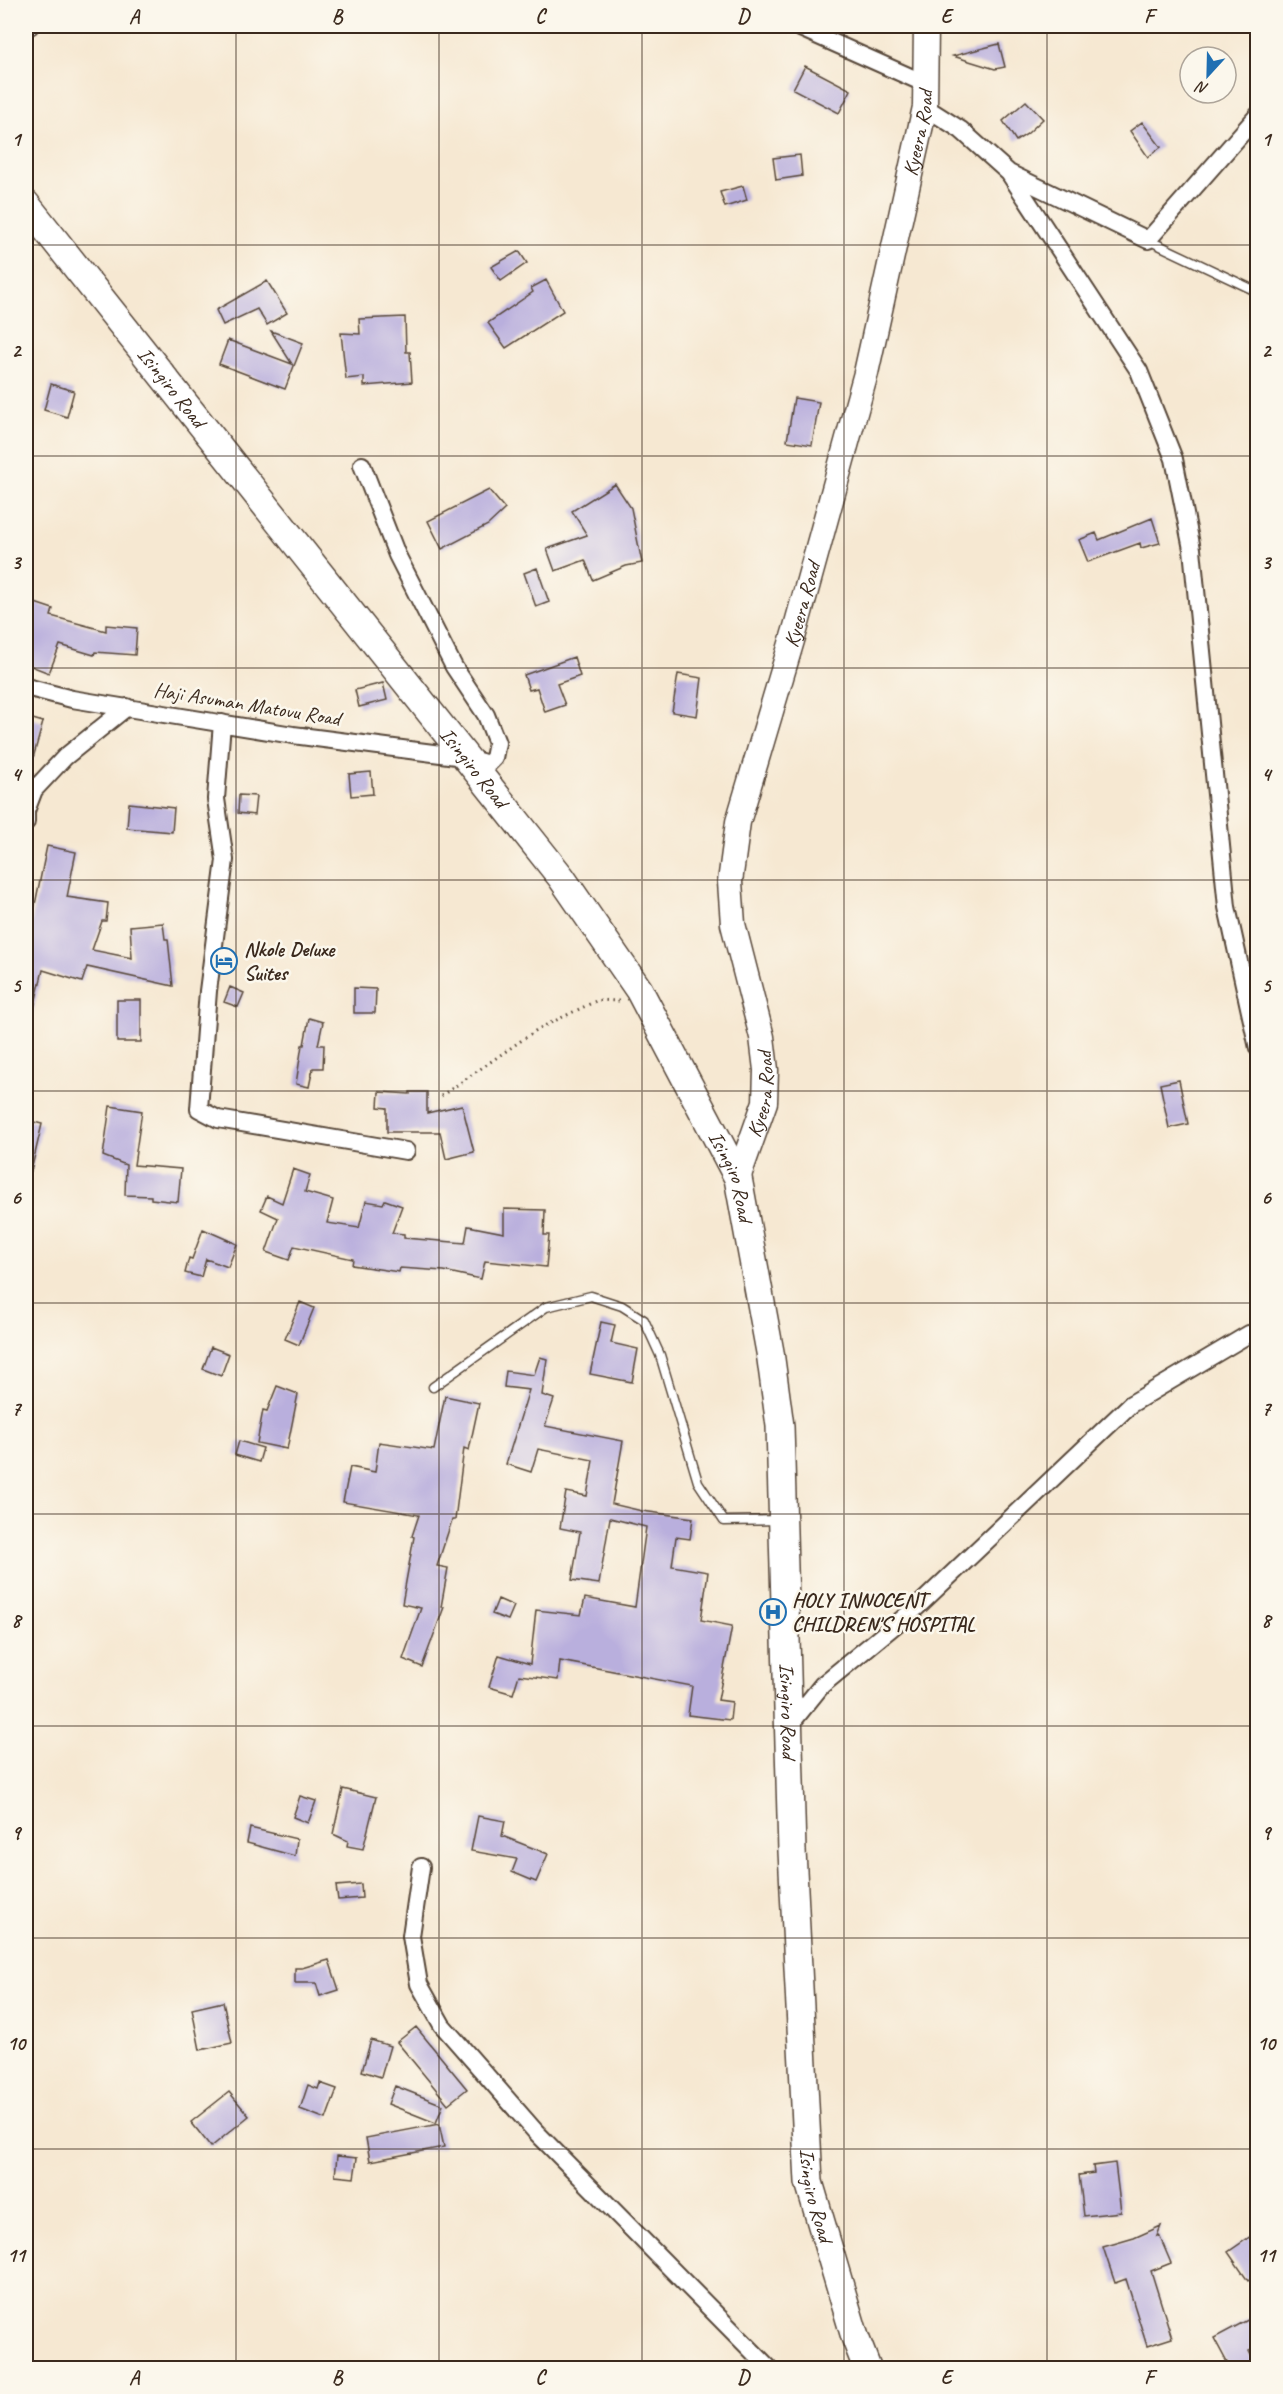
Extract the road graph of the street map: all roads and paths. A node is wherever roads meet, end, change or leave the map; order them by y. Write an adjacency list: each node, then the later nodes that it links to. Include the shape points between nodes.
1 (796, 26): 3 (street)
2 (926, 26): 3 (main road, Kyeera Road)
3 (925, 96): 5 (street); 19 (main road, Kyeera Road, via 866,373 738,822 730,882 733,924 762,1037 766,1070 765,1102)
4 (1257, 115): 7 (street)
5 (1010, 173): 7 (street); 16 (street, via 1139,371 1174,459 1192,549 1227,907)
6 (26, 204): 13 (main road, Isingiro Road)
7 (1148, 240): 8 (lane)
8 (1257, 292)
9 (362, 465): 13 (street, Haji Asuman Matovu Road, via 397,555 454,667 486,715 497,743 494,758 488,764)
10 (26, 687): 11 (street, Haji Asuman Matovu Road)
11 (127, 708): 12 (street, Haji Asuman Matovu Road); 14 (street, via 65,757 34,790)
12 (222, 723): 13 (street, Haji Asuman Matovu Road); 18 (street, via 216,799 225,860 208,991 199,1109 218,1119)
13 (464, 757): 15 (main road, Isingiro Road, via 561,877)
14 (26, 822)
15 (645, 1001): 17 (path, via 598,1000 538,1029); 19 (main road, Isingiro Road)
16 (1257, 1048)
17 (441, 1096)
18 (406, 1151)
19 (738, 1178): 22 (main road, Isingiro Road, via 771,1352 780,1426)
20 (1257, 1332): 23 (street, via 1131,1404 917,1607 822,1685)
21 (433, 1387): 22 (lane, via 546,1307 591,1296 622,1306 644,1320 660,1355 698,1482 724,1521)
22 (783, 1520): 23 (main road, Isingiro Road)
23 (789, 1726): 26 (main road, Isingiro Road, via 809,2182)
24 (421, 1867): 25 (street, via 411,1935 419,1984 442,2025 535,2131)
25 (769, 2368)
26 (867, 2368)

